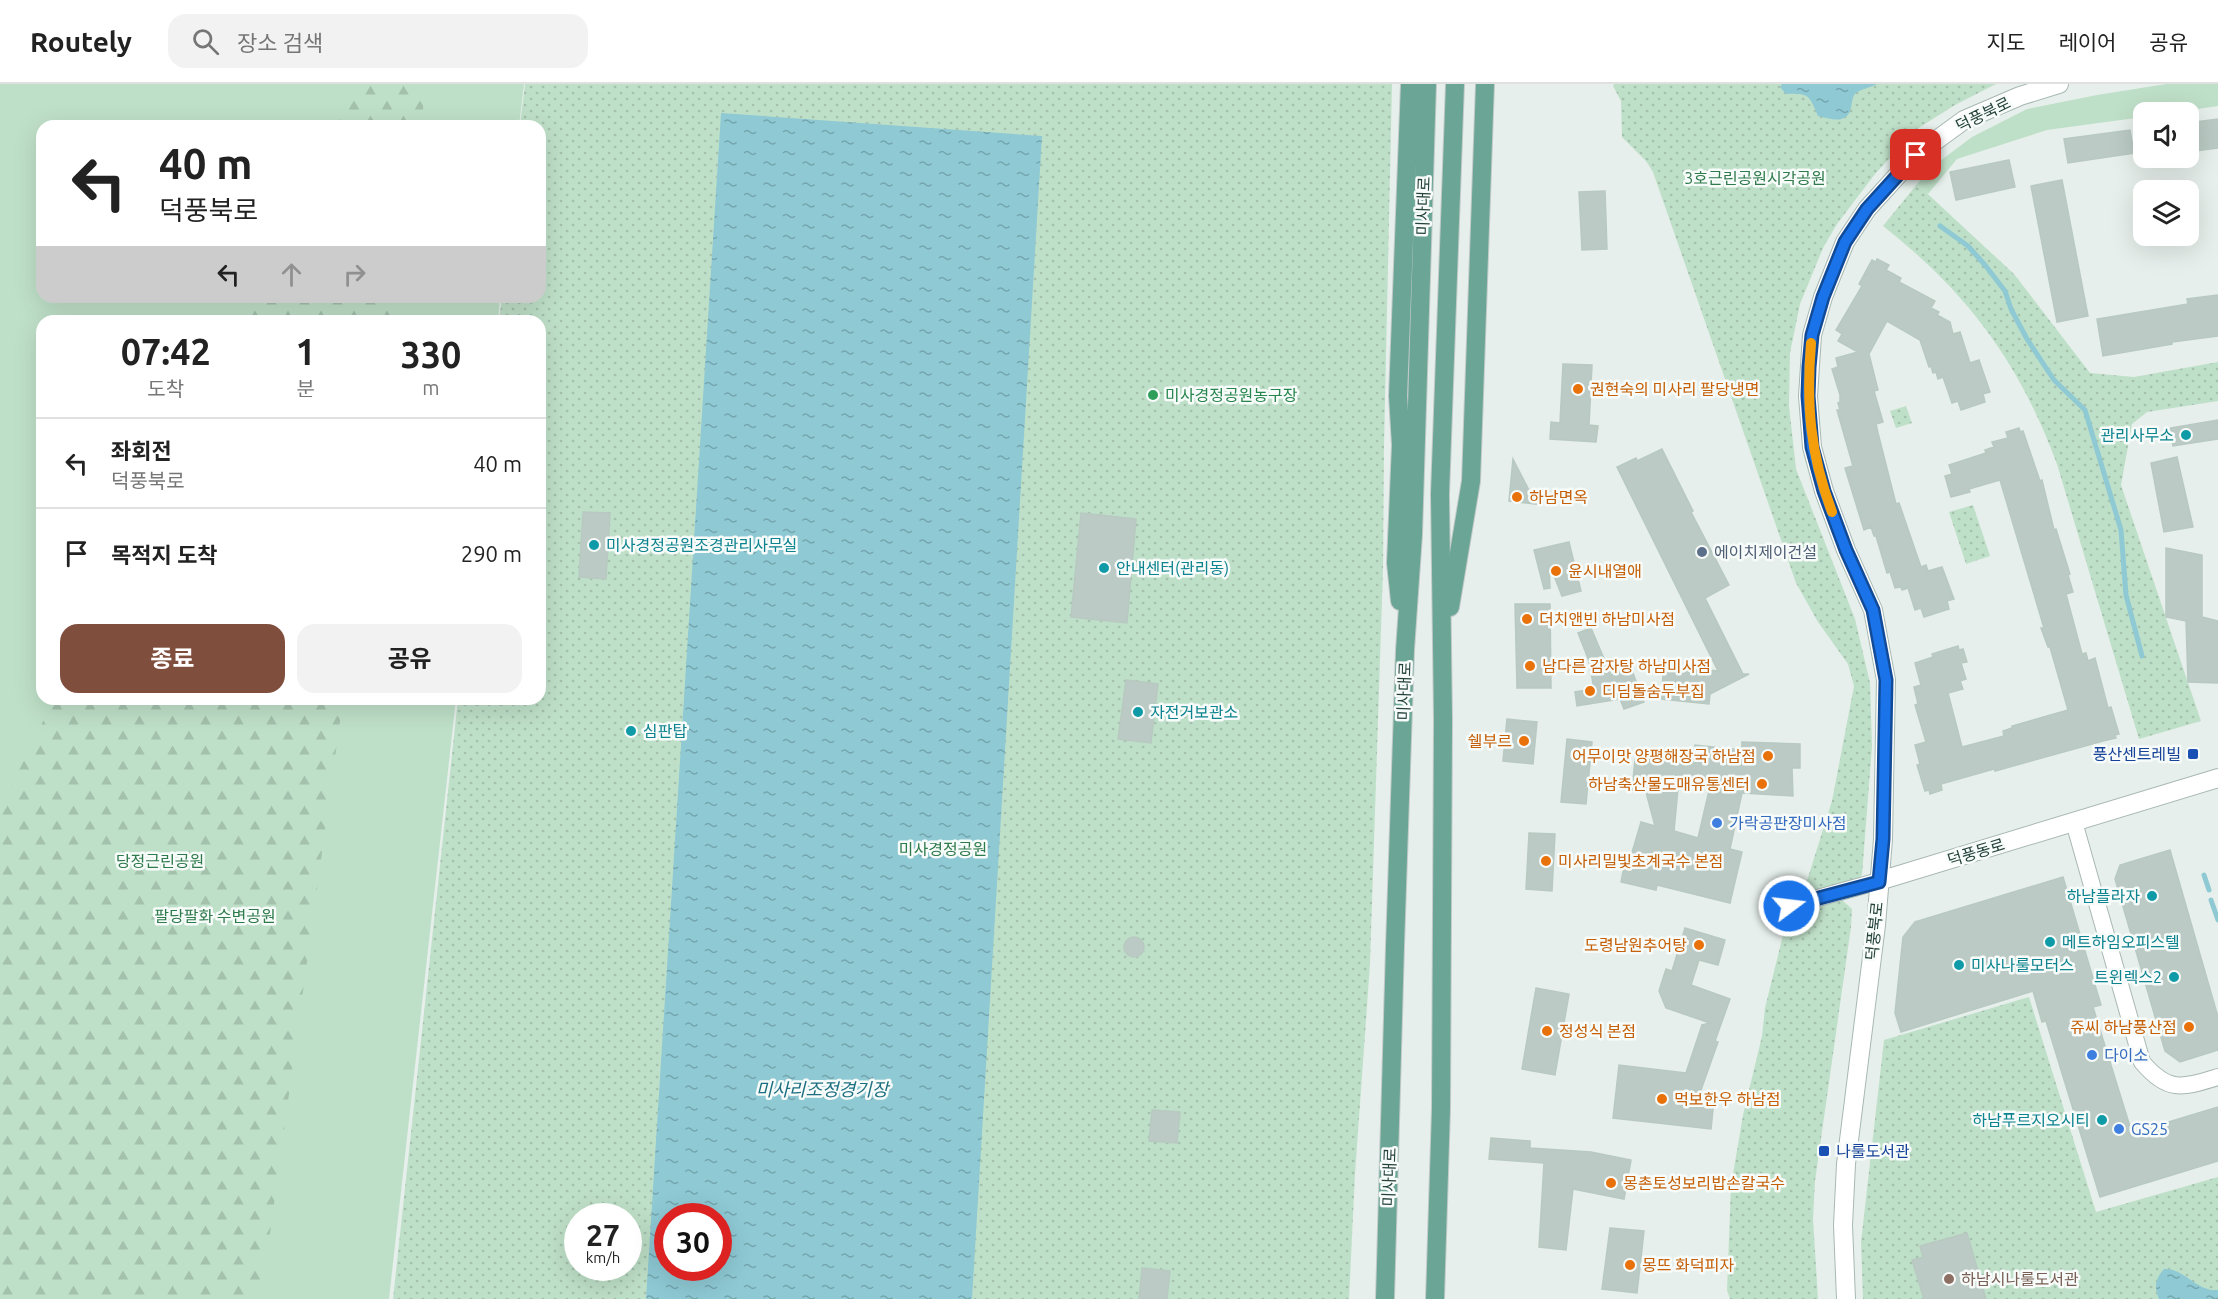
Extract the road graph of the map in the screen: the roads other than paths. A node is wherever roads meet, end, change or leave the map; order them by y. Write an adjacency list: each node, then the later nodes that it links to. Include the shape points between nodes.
1 (1410, 84): 6 (main road, via 1396,563)
2 (1427, 84): 6 (main road, 미사대로, via 1413,535)
3 (1455, 84): 7 (main road, 미사대로, via 1440,494)
4 (1485, 84): 7 (main road, via 1471,481)
5 (2059, 84): 10 (street, 덕풍북로, via 1964,120 1916,155 1867,209 1845,242 1812,335 1808,396 1812,447 1846,550 1873,610 1886,680)
6 (1405, 650): 13 (main road, 미사대로)
7 (1443, 653): 14 (main road, 미사대로, via 1441,1109)
8 (2218, 778): 9 (street, 덕풍동로)
9 (2074, 822): 10 (street, 덕풍동로); 12 (street, via 2142,1062 2154,1077 2171,1085 2188,1086)
10 (1879, 882): 11 (street); 15 (street, 덕풍북로, via 1846,1164)
11 (1789, 906)
12 (2218, 1077)
13 (1385, 1299)
14 (1435, 1299)
15 (1846, 1299)

